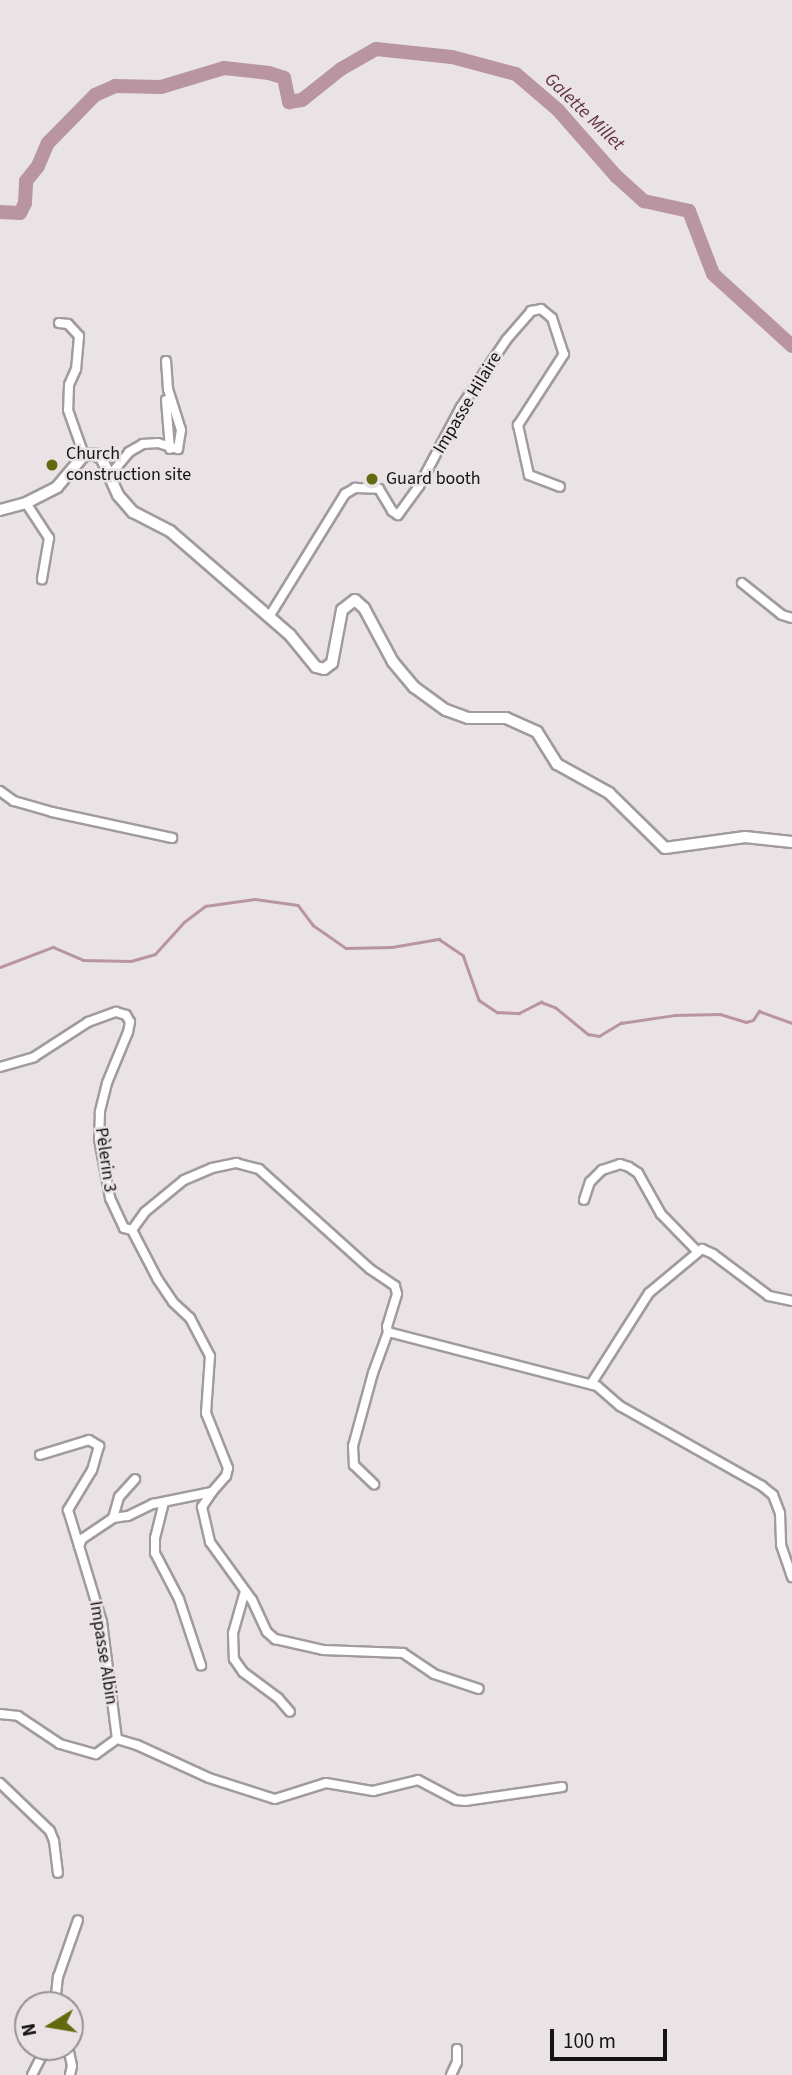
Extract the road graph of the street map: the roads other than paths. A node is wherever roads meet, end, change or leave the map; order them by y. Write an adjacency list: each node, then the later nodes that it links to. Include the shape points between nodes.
1 (59, 323): 5 (street, via 74,328 79,336 68,410)
2 (166, 361): 4 (street, via 167,389 181,430 177,449)
3 (166, 398): 4 (street)
4 (170, 449): 6 (street, via 158,443 143,444 129,452)
5 (84, 455): 6 (street, via 102,459); 8 (street, via 57,487)
6 (110, 475): 12 (street, via 118,495 133,512 170,531)
7 (560, 487): 12 (street, Impasse Hilaire, via 529,475 518,425 564,354 552,318 541,309 531,311 507,339 398,514 379,489 355,488 345,494)
8 (26, 503): 9 (street); 10 (street, via 50,538)
9 (0, 510)
10 (43, 579)
11 (742, 583): 13 (street)
12 (269, 617): 16 (street, via 316,667 324,669 337,650 342,610 355,600 414,687 446,710 468,718 506,718 537,732 557,764 608,793 665,848 745,837)
13 (792, 618)
14 (0, 791): 15 (street, via 14,801 52,812)
15 (172, 838)
16 (792, 842)
17 (0, 1068): 19 (street, Pèlerin 3, via 34,1057 89,1022 116,1012 126,1015 128,1032 107,1083 99,1139 110,1198 124,1228)
18 (584, 1200): 20 (street, via 590,1182 601,1170 620,1164 629,1167 638,1173 661,1214)
19 (132, 1230): 22 (street, via 145,1212 184,1180 236,1163 259,1169 395,1286); 27 (street, via 158,1280 190,1318 210,1356 206,1413 228,1468)
20 (697, 1251): 21 (street, via 713,1254 769,1296); 23 (street, via 649,1293)
21 (792, 1301)
22 (388, 1332): 23 (street); 26 (street, via 353,1446 354,1465)
23 (591, 1384): 31 (street, via 620,1406 774,1495 786,1569)
24 (40, 1455): 30 (street, Impasse Albin, via 89,1440 99,1446 92,1470 68,1510)
25 (135, 1479): 29 (street, via 119,1497)
26 (374, 1484)
27 (212, 1492): 28 (street); 32 (street, via 202,1507 210,1542)
28 (164, 1502): 29 (street); 33 (street, via 155,1553 179,1599)
29 (113, 1518): 30 (street, via 86,1534)
30 (79, 1546): 37 (street, Impasse Albin, via 102,1622)
31 (792, 1577)
32 (245, 1591): 34 (street, via 275,1639 323,1650 403,1653 434,1674); 35 (street, via 233,1633 234,1659)
33 (201, 1665)
34 (478, 1689)
35 (290, 1712)
36 (0, 1714): 37 (street, via 18,1716 60,1744 96,1754)
37 (117, 1740): 39 (street, via 275,1799 326,1783 373,1791 418,1780 465,1801)
38 (0, 1783): 40 (street, via 50,1831)
39 (562, 1787)
40 (58, 1873)
41 (78, 1920): 42 (street)
42 (56, 1991)
43 (457, 2049): 44 (street)
44 (451, 2075)

